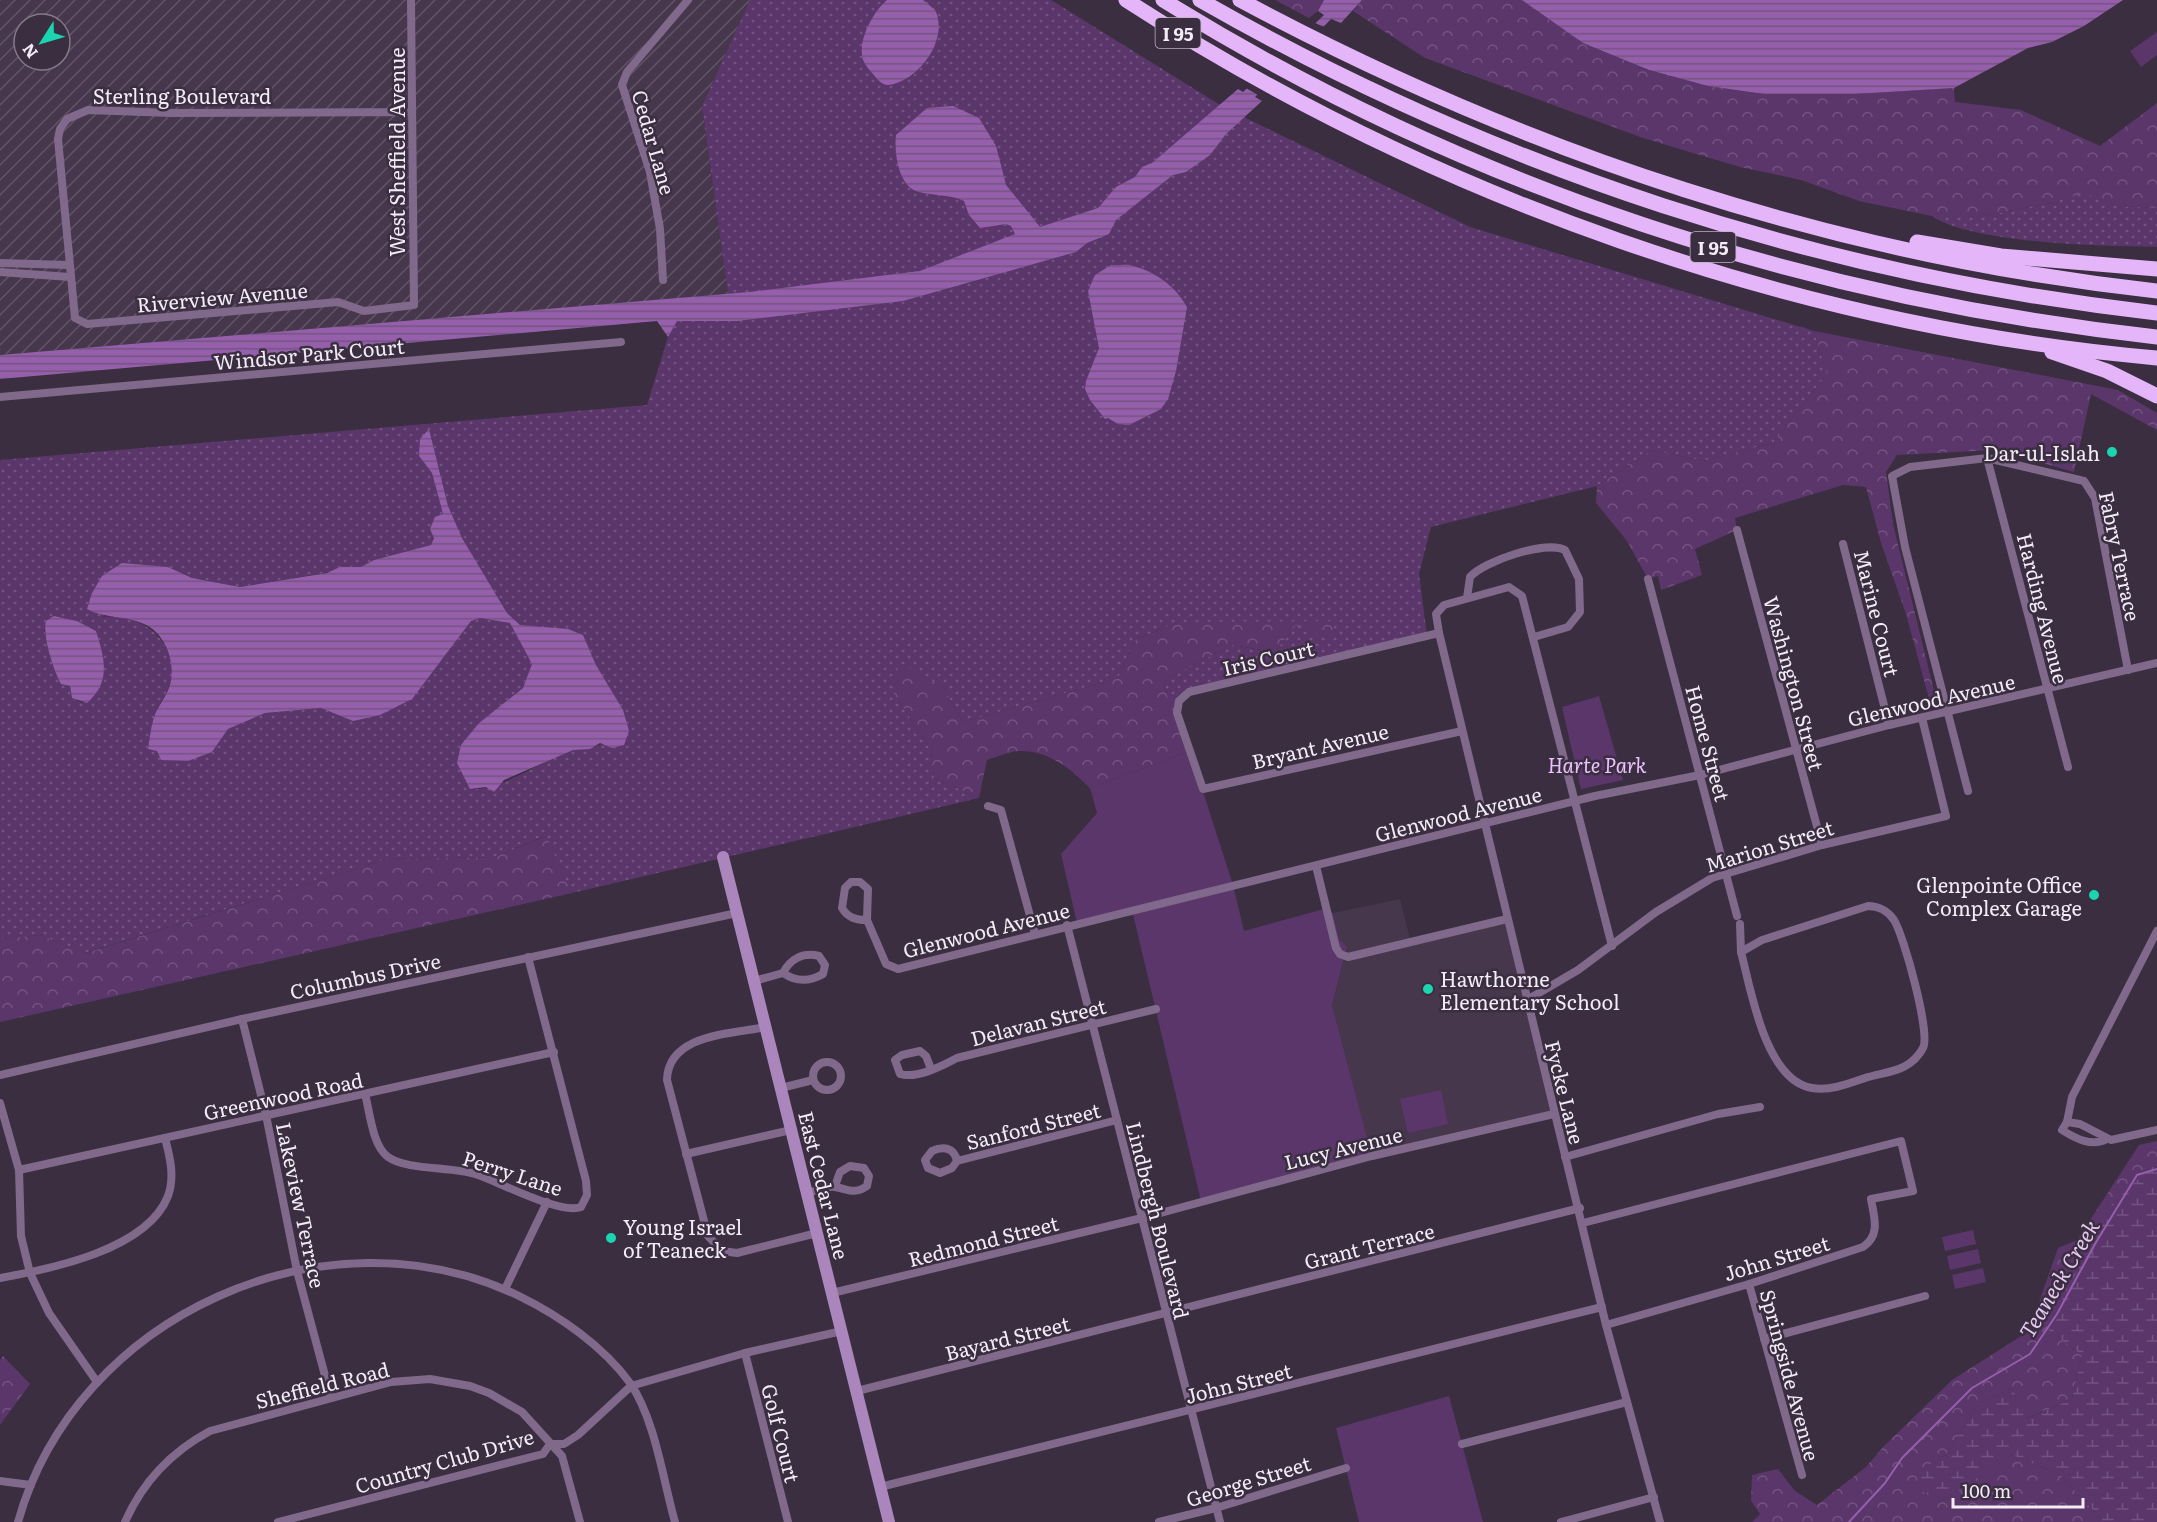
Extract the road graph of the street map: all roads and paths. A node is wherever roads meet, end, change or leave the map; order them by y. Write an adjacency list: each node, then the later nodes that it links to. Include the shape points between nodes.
1 (411, 0): 7 (street, West Sheffield Avenue)
2 (688, 0): 14 (street, Cedar Lane, via 627,72 622,85 651,172)
3 (1126, 0): 19 (highway, I 95, via 1276,90 1458,178 1633,244 1822,300)
4 (1163, 0): 18 (highway, I 95, via 1293,75 1385,121 1597,209 1710,246 1924,301)
5 (1200, 0): 17 (highway, I 95, via 1395,100 1620,192 1849,260 1964,284)
6 (1240, 0): 8 (highway, I 95, via 1465,108 1605,163 1748,210)
7 (412, 112): 10 (street, Sterling Boulevard, via 76,113 61,126 58,139); 16 (street, West Sheffield Avenue)
8 (1863, 240): 11 (highway, via 1915,242 2001,256); 15 (highway, I 95, via 2000,268)
9 (0, 263): 10 (street)
10 (69, 265): 13 (street, Sterling Boulevard)
11 (2157, 269)
12 (0, 272): 13 (street)
13 (70, 277): 16 (street, Riverview Avenue, via 74,317 87,324 338,302 369,311)
14 (663, 280)
15 (2157, 291)
16 (414, 305)
17 (2157, 313)
18 (2157, 337)
19 (2015, 340): 21 (highway, I 95); 22 (highway, via 2108,371)
20 (621, 342): 23 (street, Windsor Park Court)
21 (2157, 358)
22 (2157, 396)
23 (0, 397)
24 (1987, 458): 32 (street, Fabry Terrace, via 2078,477 2088,484 2095,498); 33 (street, Harding Avenue); 34 (street, via 1910,467 1892,476 1905,547)
25 (1737, 530): 38 (street, Washington Street)
26 (1843, 544): 36 (street, Marine Court)
27 (1648, 579): 41 (street, Home Street)
28 (1467, 598): 29 (street, via 1438,608); 30 (street, via 1509,587 1516,589 1525,602); 30 (street, via 1470,577 1488,563 1552,546 1565,550 1579,579 1580,612 1568,627)
29 (1439, 633): 37 (street, Fycke Lane); 40 (street, Iris Court, via 1189,692 1179,700 1178,713)
30 (1534, 637): 43 (street)
31 (2157, 663): 32 (street, Glenwood Avenue)
32 (2128, 670): 33 (street, Glenwood Avenue)
33 (2047, 689): 34 (street, Glenwood Avenue); 39 (street, Harding Avenue)
34 (1946, 712): 35 (street, Glenwood Avenue); 42 (street)
35 (1922, 718): 36 (street, Glenwood Avenue); 46 (street, Marion Street, via 1946,816)
36 (1888, 725): 38 (street, Glenwood Avenue)
37 (1462, 730): 40 (street, Bryant Avenue, via 1203,789); 45 (street, Fycke Lane)
38 (1797, 751): 41 (street, Glenwood Avenue); 46 (street, Washington Street)
39 (2068, 767)
40 (1197, 771)
41 (1700, 775): 43 (street, Glenwood Avenue); 49 (street, Home Street)
42 (1968, 791)
43 (1573, 801): 45 (street, Glenwood Avenue); 56 (street)
44 (988, 806): 55 (street, via 1001,810)
45 (1485, 824): 48 (street, Glenwood Avenue); 51 (street, Fycke Lane)
46 (1822, 845): 49 (street, Marion Street)
47 (723, 857): 50 (street, East Cedar Lane)
48 (1316, 866): 51 (street, via 1336,948 1348,957); 53 (street, Glenwood Avenue)
49 (1726, 873): 56 (street, Marion Street, via 1679,896); 57 (street, Home Street, via 1738,920)
50 (738, 913): 58 (street, Columbus Drive); 60 (street, East Cedar Lane)
51 (1507, 918): 61 (street, Fycke Lane)
52 (867, 920): 52 (street, Glenwood Avenue, via 868,889 863,883 851,882 845,888 842,908 854,919); 55 (street, Glenwood Avenue, via 886,964 898,969)
53 (1067, 926): 55 (street, Glenwood Avenue); 64 (street, Lindbergh Boulevard)
54 (2157, 931): 77 (street, via 2072,1097)
55 (1035, 934)
56 (1612, 945): 61 (street, Marion Street)
57 (1741, 952): 57 (street, via 1762,940 1849,910 1879,907 1893,919 1902,938 1925,1034 1923,1048 1900,1070 1838,1087 1800,1084 1764,1039)
58 (528, 957): 63 (street, Columbus Drive); 66 (street, Perry Lane)
59 (783, 973): 59 (street, via 795,980 805,980 823,974 825,965 819,956 807,955 790,961); 60 (street)
60 (754, 981): 65 (street, East Cedar Lane)
61 (1527, 1000): 74 (street, Fycke Lane)
62 (1156, 1009): 64 (street, Delavan Street)
63 (242, 1019): 68 (street, Columbus Drive); 75 (street, Lakeview Terrace)
64 (1092, 1024): 67 (street, Delavan Street, via 957,1058 946,1066); 76 (street, Lindbergh Boulevard)
65 (766, 1027): 70 (street, East Cedar Lane); 82 (street, via 694,1042 674,1055 667,1080)
66 (554, 1052): 71 (street, Greenwood Road); 88 (street, Perry Lane, via 587,1195 578,1209)
67 (931, 1069)
68 (1, 1074)
69 (813, 1080): 70 (street)
70 (781, 1088): 78 (street, East Cedar Lane)
71 (364, 1094): 75 (street, Greenwood Road); 88 (street, Perry Lane, via 379,1145 389,1158 474,1173)
72 (0, 1103): 85 (street)
73 (1760, 1107): 83 (street, via 1718,1114)
74 (1554, 1114): 83 (street, Fycke Lane); 90 (street, Lucy Avenue, via 1372,1155)
75 (266, 1115): 80 (street, Greenwood Road); 93 (street, Lakeview Terrace)
76 (1117, 1120): 84 (street, Sanford Street); 90 (street, Lindbergh Boulevard)
77 (2067, 1122): 81 (street, via 2091,1128); 81 (street, via 2062,1130 2087,1142)
78 (792, 1130): 82 (street); 87 (street, East Cedar Lane)
79 (2157, 1131): 81 (street)
80 (165, 1138): 85 (street, Greenwood Road); 94 (street, via 171,1185 154,1217 104,1250)
81 (2107, 1139)
82 (686, 1154): 92 (street, via 708,1236 716,1247 737,1253)
83 (1565, 1157): 89 (street, Fycke Lane)
84 (957, 1161)
85 (19, 1170): 94 (street, via 21,1236)
86 (835, 1186): 87 (street)
87 (807, 1193): 92 (street, East Cedar Lane)
88 (547, 1202): 97 (street)
89 (1580, 1208): 91 (street, Fycke Lane); 101 (street, Grant Terrace)
90 (1142, 1218): 98 (street, Redmond Street); 101 (street, Lindbergh Boulevard)
91 (1583, 1224): 96 (street, John Street, via 1901,1141 1913,1191 1871,1199 1873,1238 1863,1247); 100 (street, Fycke Lane)
92 (817, 1233): 98 (street, East Cedar Lane)
93 (297, 1271): 97 (street, via 341,1264 393,1263 450,1272); 106 (street, via 246,1284 200,1304 152,1333); 109 (street, Lakeview Terrace)
94 (30, 1273): 95 (street); 106 (street, via 49,1313)
95 (0, 1278)
96 (1749, 1284): 102 (street, John Street); 104 (street, Springside Avenue)
97 (505, 1289): 107 (street, via 575,1330)
98 (832, 1293): 103 (street, East Cedar Lane)
99 (1925, 1296): 104 (street)
100 (1602, 1307): 102 (street, Fycke Lane); 111 (street, John Street)
101 (1166, 1314): 108 (street, Bayard Street); 111 (street, Lindbergh Boulevard)
102 (1606, 1324): 110 (street, Fycke Lane)
103 (842, 1331): 105 (street, Country Club Drive); 108 (street, East Cedar Lane)
104 (1764, 1339): 115 (street, Springside Avenue)
105 (745, 1353): 107 (street, Country Club Drive); 126 (street, Golf Court)
106 (97, 1382): 117 (street, via 59,1431)
107 (632, 1386): 112 (street, Country Club Drive, via 564,1444); 125 (street, via 646,1417)
108 (857, 1391): 118 (street, East Cedar Lane)
109 (331, 1398): 112 (street, Sheffield Road, via 391,1382 450,1381 507,1402 532,1420); 122 (street, Sheffield Road, via 229,1424 193,1441 148,1480)
110 (1627, 1401): 113 (street); 119 (street, Fycke Lane)
111 (1191, 1411): 118 (street, John Street); 120 (street, Lindbergh Boulevard)
112 (550, 1444): 123 (street, Country Club Drive, via 543,1454 527,1459); 124 (street, Sheffield Road, via 562,1456 567,1469)
113 (1462, 1444)
114 (1346, 1467): 120 (street, George Street)
115 (1802, 1475)
116 (0, 1480): 117 (street)
117 (31, 1485): 121 (street)
118 (880, 1487): 127 (street, East Cedar Lane)
119 (1654, 1497): 130 (street); 131 (street, Fycke Lane)
120 (1216, 1508): 128 (street, George Street); 129 (street, Lindbergh Boulevard)
121 (18, 1522)
122 (125, 1522)
123 (278, 1522)
124 (579, 1522)
125 (675, 1522)
126 (788, 1522)
127 (889, 1522)
128 (1160, 1522)
129 (1220, 1522)
130 (1562, 1522)
131 (1660, 1522)

